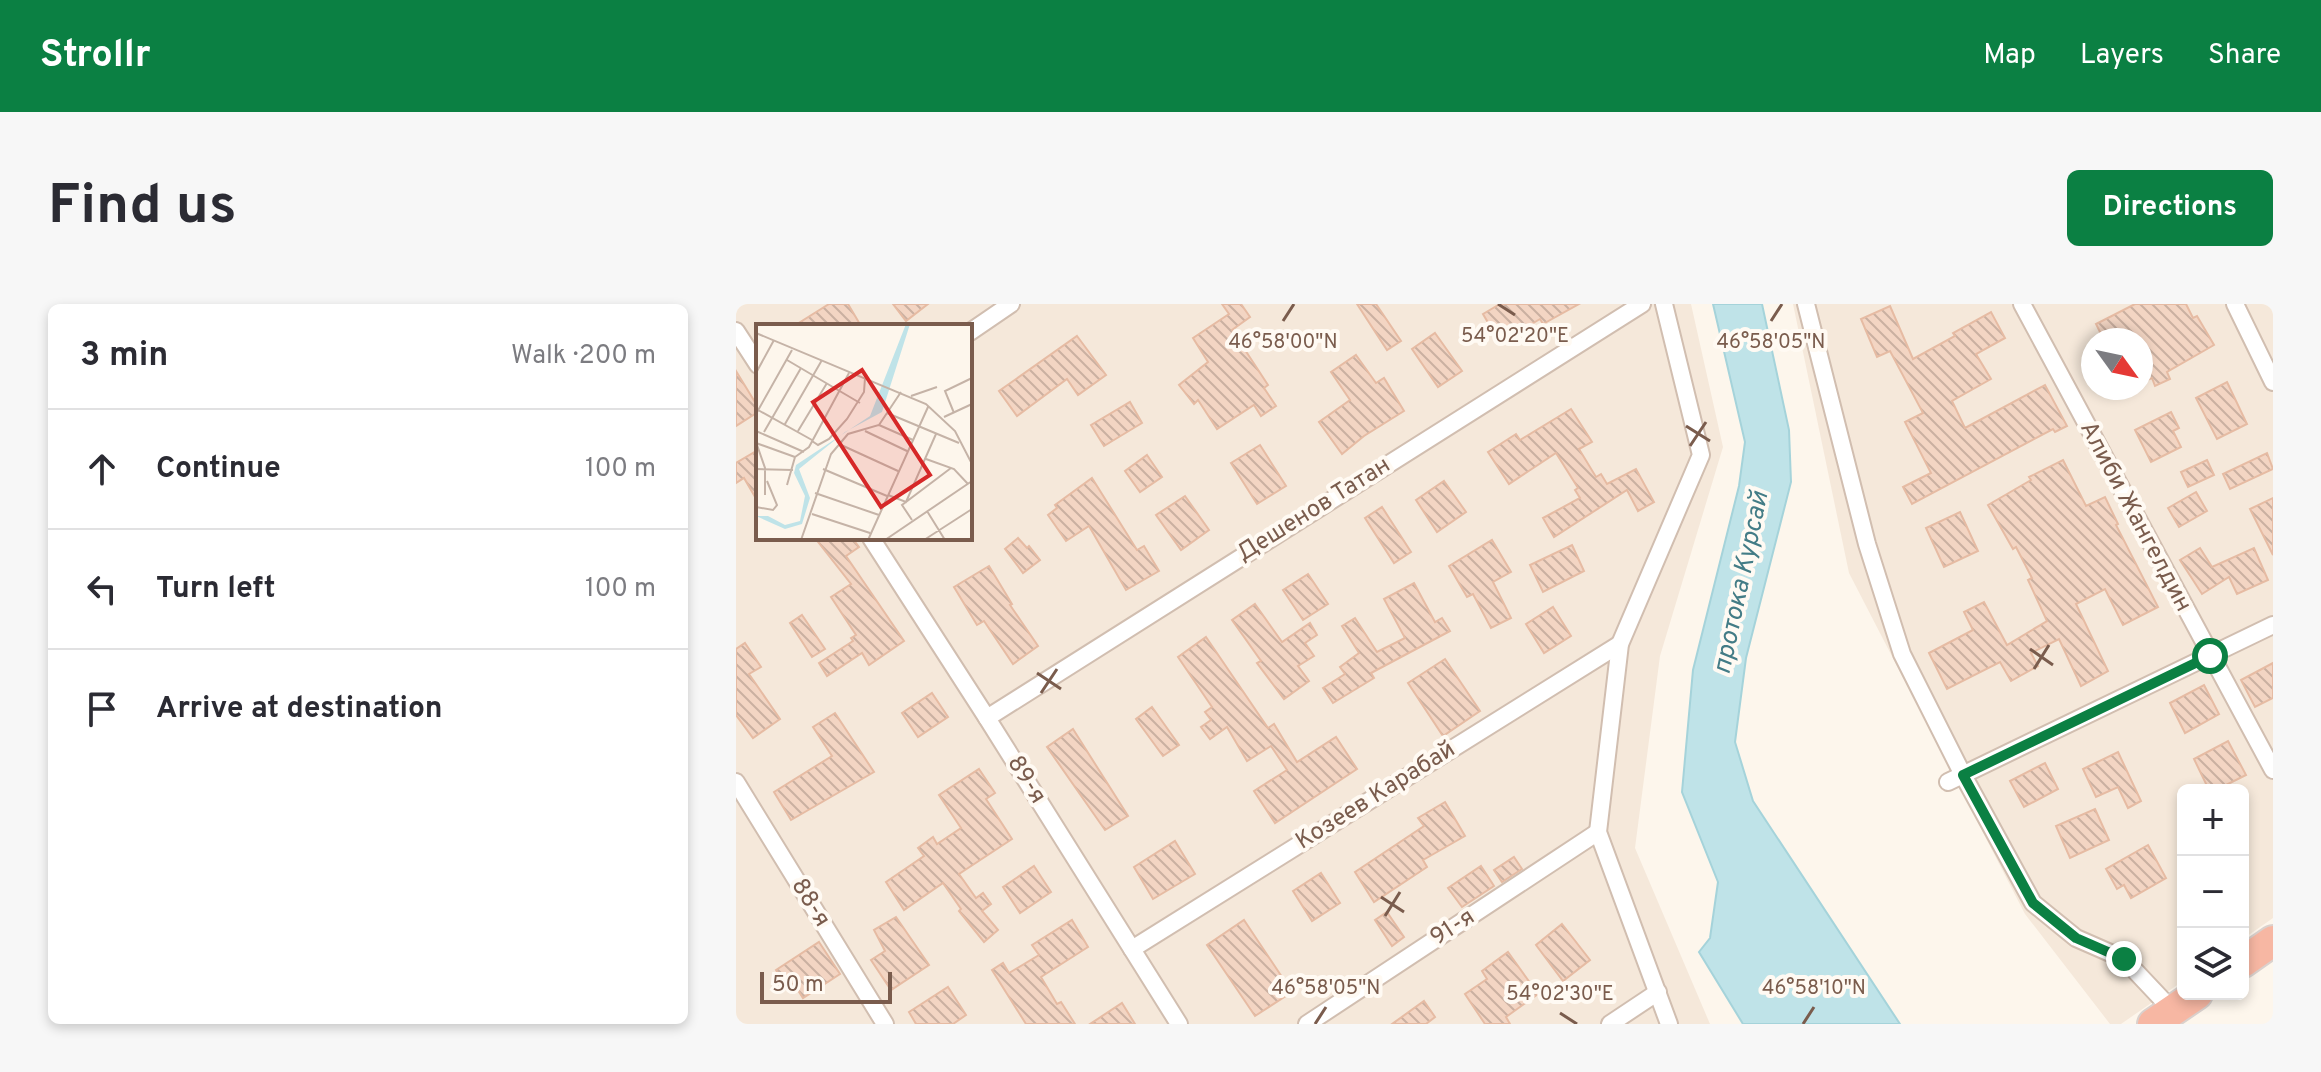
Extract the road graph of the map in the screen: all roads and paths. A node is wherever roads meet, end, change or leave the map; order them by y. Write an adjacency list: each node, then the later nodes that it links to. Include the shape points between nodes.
1 (1011, 304): 8 (street)
2 (1642, 304): 15 (street, Дешенов Татан)
3 (1664, 304): 13 (street, via 1701,455)
4 (1806, 304): 17 (street, via 1867,544 1902,654)
5 (2022, 304): 14 (street, Алиби Жангелдин)
6 (2235, 304): 10 (street)
7 (736, 331): 9 (street)
8 (972, 331)
9 (756, 362)
10 (2273, 382)
11 (872, 540): 15 (street, 89-я)
12 (2273, 625): 14 (street)
13 (1620, 644): 19 (street); 21 (street, Козеев Карабай)
14 (2210, 656): 16 (street, Алиби Жангелдин); 17 (street)
15 (987, 718): 21 (street, 89-я)
16 (2273, 770)
17 (1955, 779): 25 (street, via 2033,903 2076,938 2124,959)
18 (736, 782): 26 (street, 88-я)
19 (1598, 832): 23 (street); 28 (street, 91-я)
20 (2273, 941): 22 (highway)
21 (1132, 949): 27 (street, 89-я)
22 (2249, 958)
23 (1658, 992): 29 (street); 30 (street)
24 (2188, 1000): 25 (highway)
25 (2163, 1018)
26 (885, 1024)
27 (1179, 1024)
28 (1307, 1024)
29 (1610, 1024)
30 (1669, 1024)

